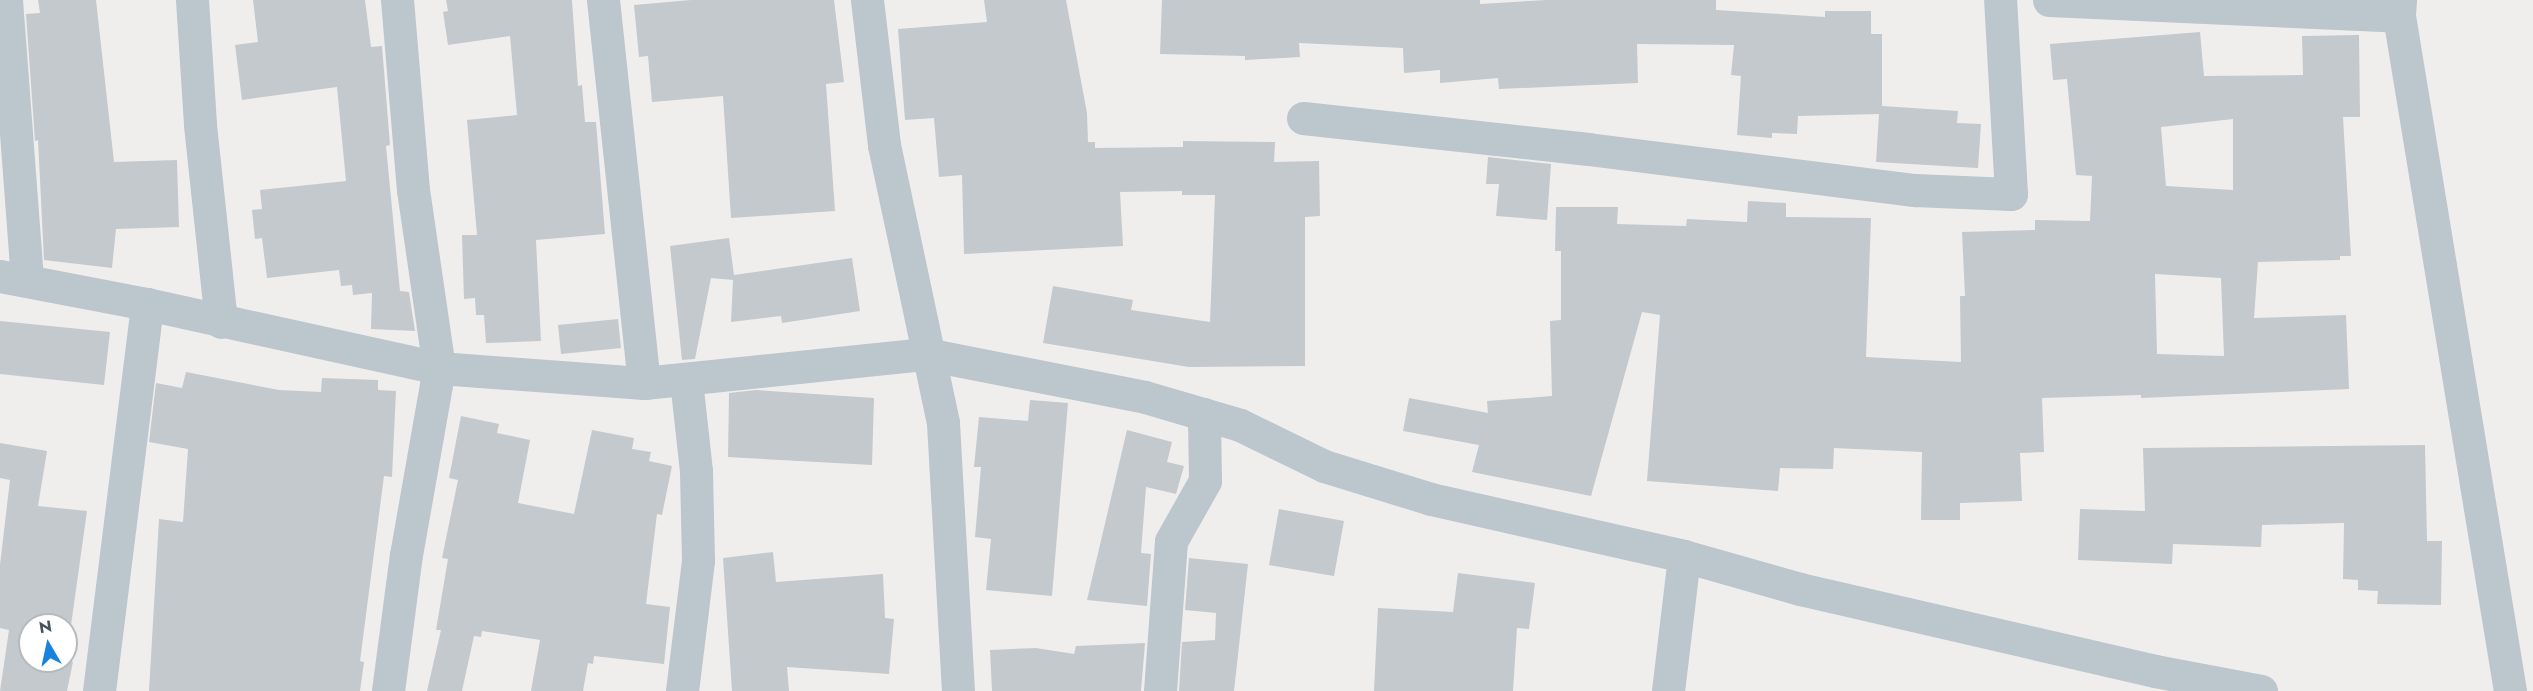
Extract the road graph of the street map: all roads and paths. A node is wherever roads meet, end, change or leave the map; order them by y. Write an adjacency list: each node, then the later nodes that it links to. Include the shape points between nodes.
1 (6, 0): 10 (street)
2 (192, 0): 12 (street, via 200,125)
3 (397, 0): 14 (street, via 413,190)
4 (603, 0): 16 (street)
5 (867, 0): 13 (street, via 884,145)
6 (2000, 0): 9 (street, via 2011,194 1914,190 1588,148)
7 (2049, 0): 8 (street)
8 (2400, 8): 26 (street)
9 (1303, 118)
10 (13, 278): 11 (street)
11 (147, 304): 12 (street); 19 (street)
12 (221, 322): 14 (street)
13 (927, 354): 15 (street); 17 (street, via 1145,397); 22 (street, via 944,423)
14 (439, 368): 16 (street); 20 (street, via 406,555)
15 (686, 380): 16 (street); 21 (street, via 696,471 698,560)
16 (644, 383)
17 (1204, 414): 18 (street, via 1240,425 1324,466 1431,499); 23 (street, via 1205,481 1171,541)
18 (1684, 556): 24 (street); 25 (street, via 1800,589 2155,671)
19 (99, 691)
20 (388, 691)
21 (682, 691)
22 (958, 691)
23 (1160, 691)
24 (1668, 691)
25 (2261, 691)
26 (2510, 691)

